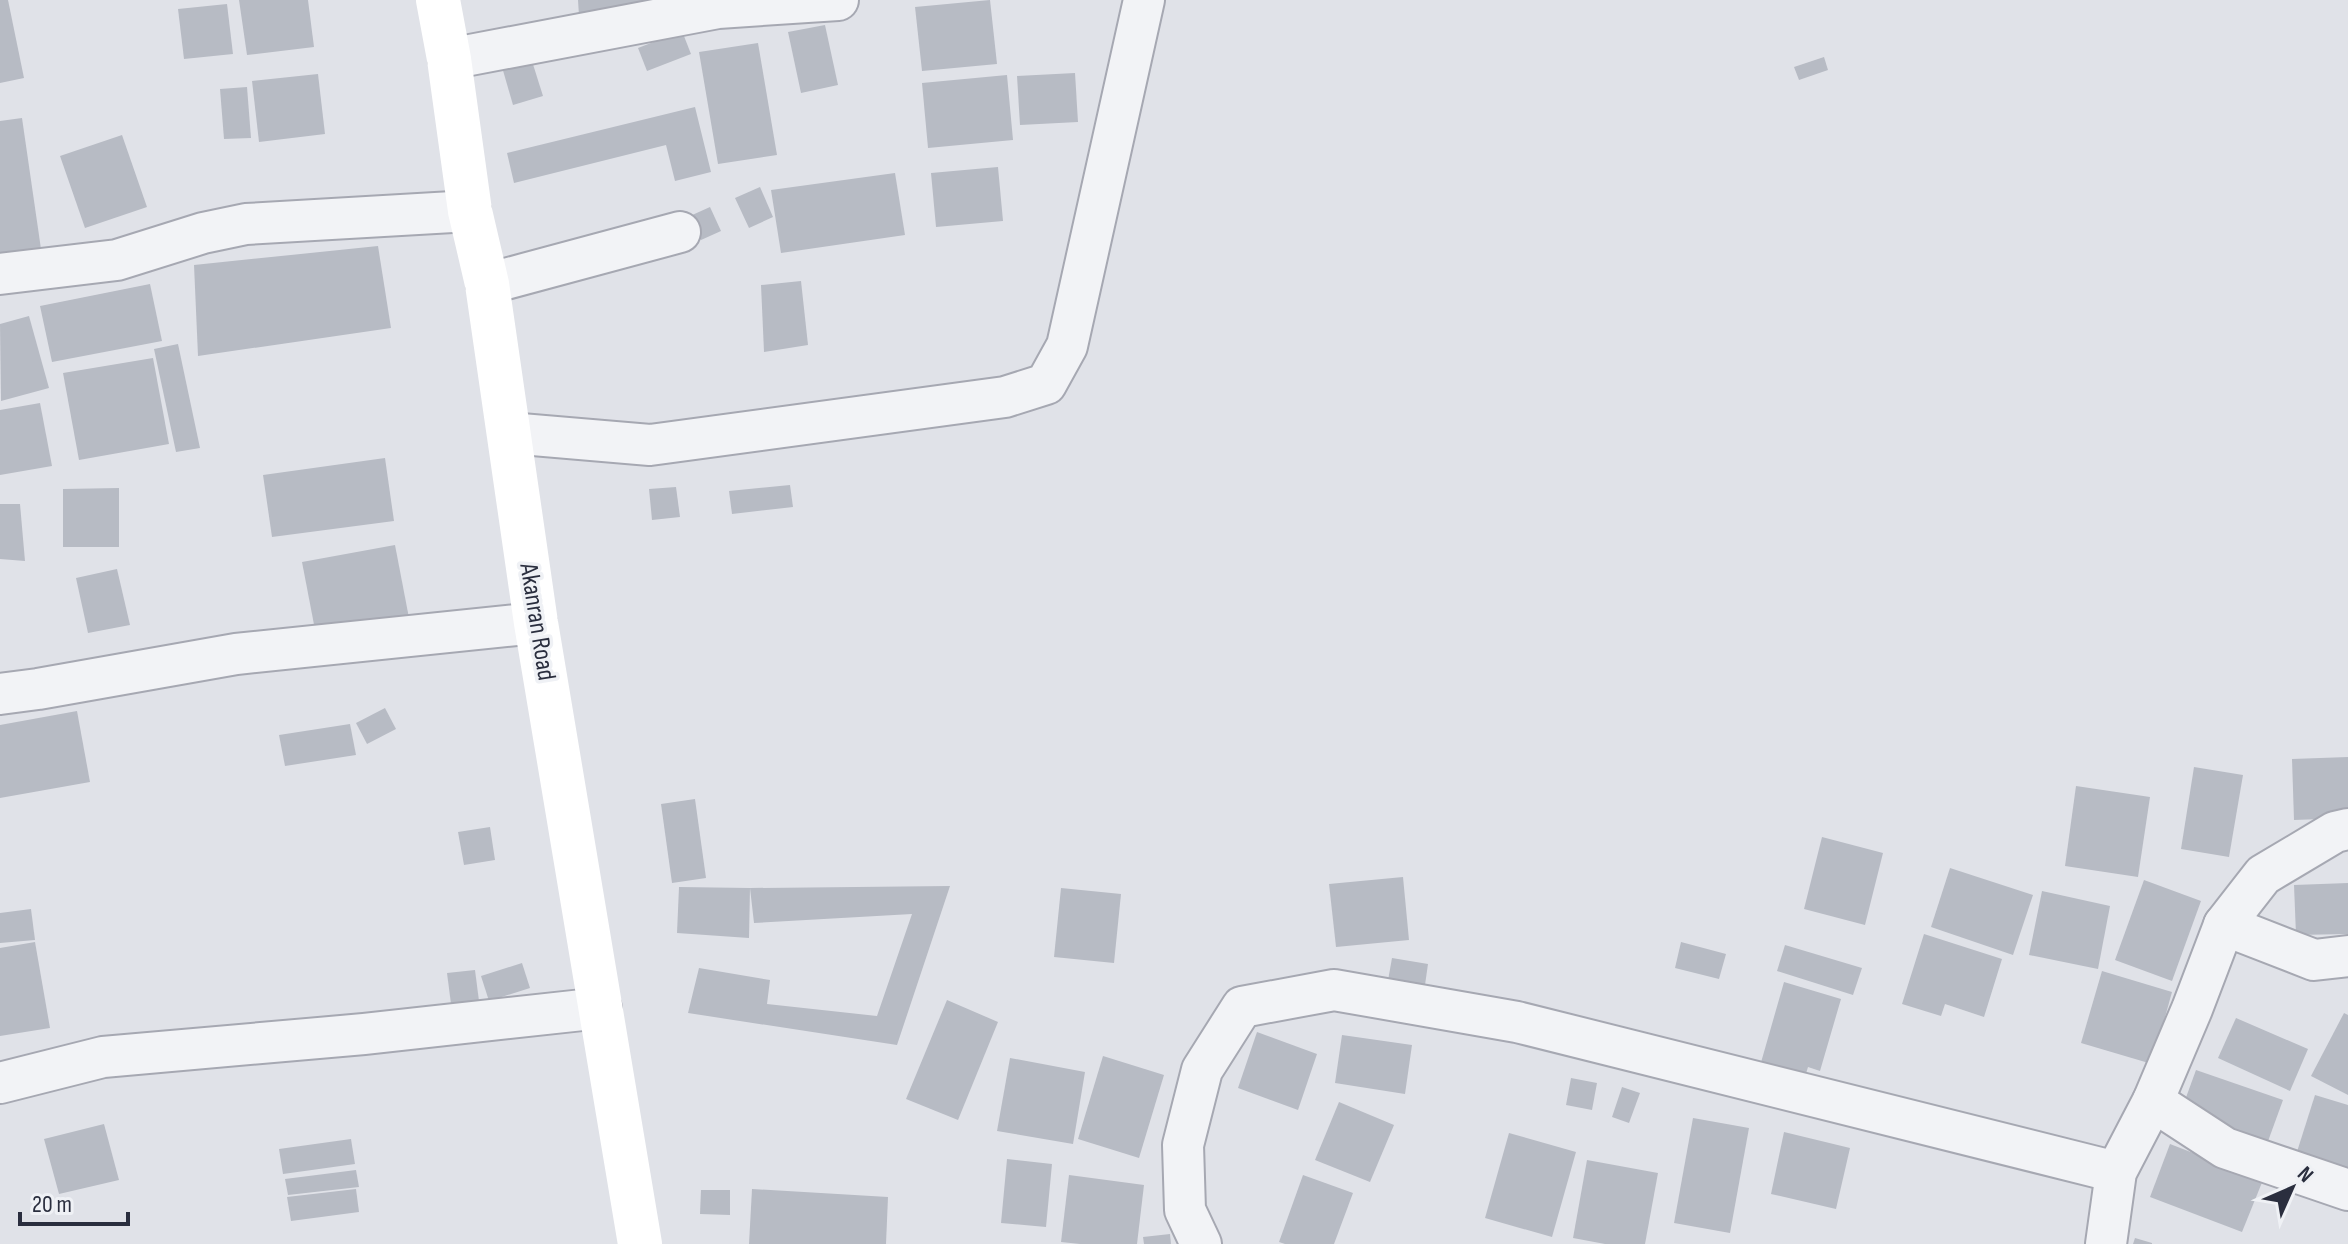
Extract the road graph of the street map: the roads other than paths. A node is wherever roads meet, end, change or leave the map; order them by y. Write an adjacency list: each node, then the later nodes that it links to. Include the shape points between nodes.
1 (438, 0): 4 (main road, Akanran Road)
2 (838, 0): 4 (street, via 718,8)
3 (1144, 0): 9 (street, via 1067,346 1046,384 1005,397 650,445)
4 (449, 59): 5 (main road, Akanran Road)
5 (470, 211): 7 (street, via 246,224 117,260); 8 (main road, Akanran Road)
6 (680, 232): 8 (street)
7 (0, 274)
8 (487, 284): 9 (main road, Akanran Road)
9 (509, 433): 10 (main road, Akanran Road)
10 (536, 623): 11 (street, via 236,654); 15 (main road, Akanran Road)
11 (0, 694)
12 (2348, 829): 13 (street, via 2263,875)
13 (2224, 925): 14 (street, via 2314,960); 17 (street)
14 (2348, 956)
15 (601, 1008): 16 (street, via 103,1057); 20 (main road, Akanran Road)
16 (0, 1083)
17 (2153, 1101): 18 (street); 19 (street, via 2225,1148)
18 (2116, 1172): 21 (street, via 1517,1022 1334,990 1242,1007 1202,1070 1183,1145 1185,1210); 22 (street)
19 (2348, 1190)
20 (640, 1244)
21 (1201, 1244)
22 (2106, 1244)

